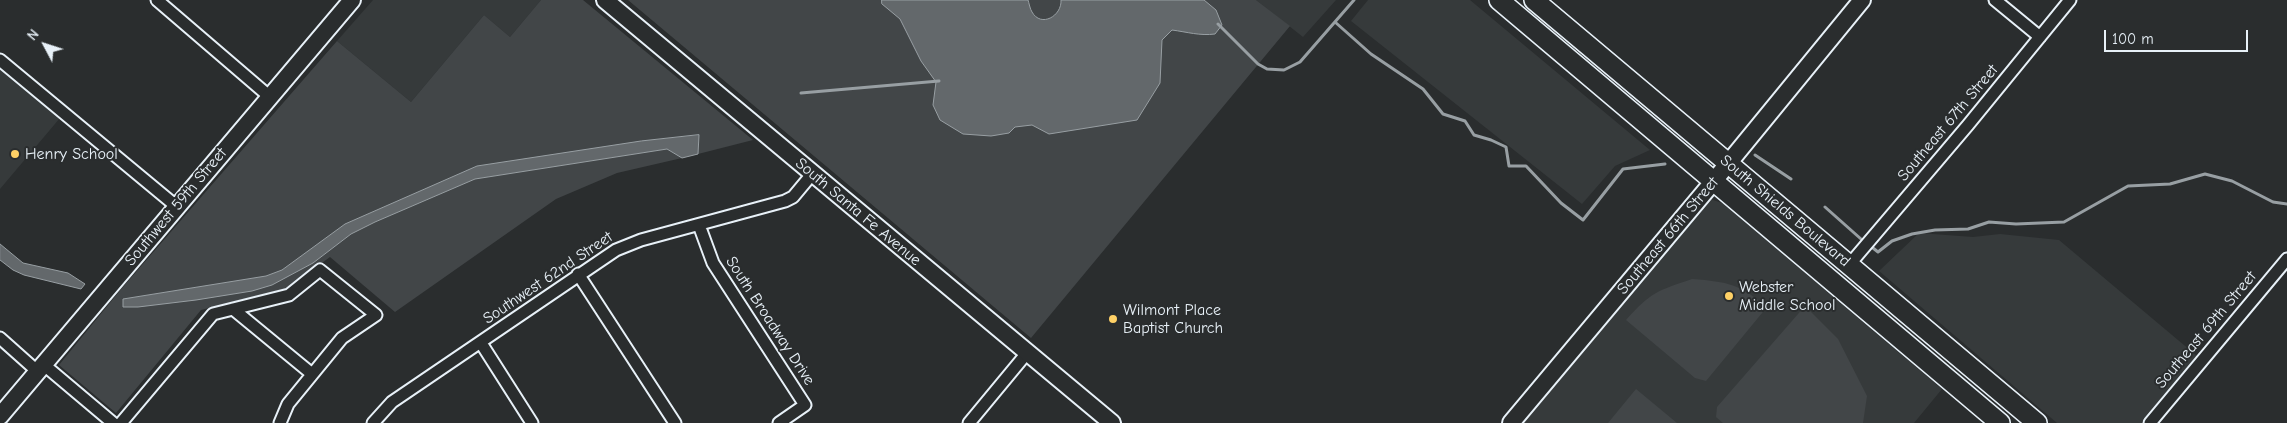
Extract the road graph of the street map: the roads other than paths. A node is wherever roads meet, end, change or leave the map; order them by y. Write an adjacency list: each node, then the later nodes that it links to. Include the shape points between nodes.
1 (157, 0): 11 (street)
2 (352, 0): 11 (main road, Southwest 59th Street)
3 (605, 0): 13 (main road, South Santa Fe Avenue)
4 (1499, 0): 14 (main road, South Shields Boulevard)
5 (1534, 0): 12 (main road, South Shields Boulevard)
6 (1862, 0): 12 (main road, Southeast 66th Street)
7 (1995, 0): 9 (street)
8 (2070, 0): 9 (street, Southeast 67th Street)
9 (2040, 37): 18 (street, Southeast 67th Street)
10 (0, 60): 15 (street)
11 (270, 97): 15 (main road, Southwest 59th Street)
12 (1729, 164): 14 (main road, Southeast 66th Street); 18 (main road, South Shields Boulevard)
13 (813, 174): 16 (street, Southwest 62nd Street, via 793,197 785,201); 23 (main road, South Santa Fe Avenue)
14 (1713, 182): 36 (main road, Southeast 66th Street); 37 (main road, South Shields Boulevard)
15 (176, 206): 24 (main road, Southwest 59th Street)
16 (699, 225): 19 (street, Southwest 62nd Street, via 628,244); 33 (street, South Broadway Drive, via 713,264 804,405)
17 (2287, 259): 39 (street, Southeast 69th Street)
18 (1849, 265): 38 (main road, South Shields Boulevard)
19 (578, 274): 22 (street, Southwest 62nd Street); 32 (street)
20 (233, 309): 25 (street); 25 (street, via 289,294 320,270 376,315 342,338); 28 (street, via 214,314)
21 (0, 338): 24 (street)
22 (481, 343): 30 (street, Southwest 62nd Street, via 392,402); 31 (street)
23 (1027, 353): 34 (street); 35 (main road, South Santa Fe Avenue)
24 (40, 368): 26 (main road, Southwest 59th Street); 27 (street)
25 (312, 374): 29 (street, via 288,404)
26 (0, 416)
27 (113, 423)
28 (121, 423)
29 (280, 423)
30 (373, 423)
31 (532, 423)
32 (676, 423)
33 (779, 423)
34 (968, 423)
35 (1112, 423)
36 (1511, 423)
37 (2000, 423)
38 (2037, 423)
39 (2150, 423)

